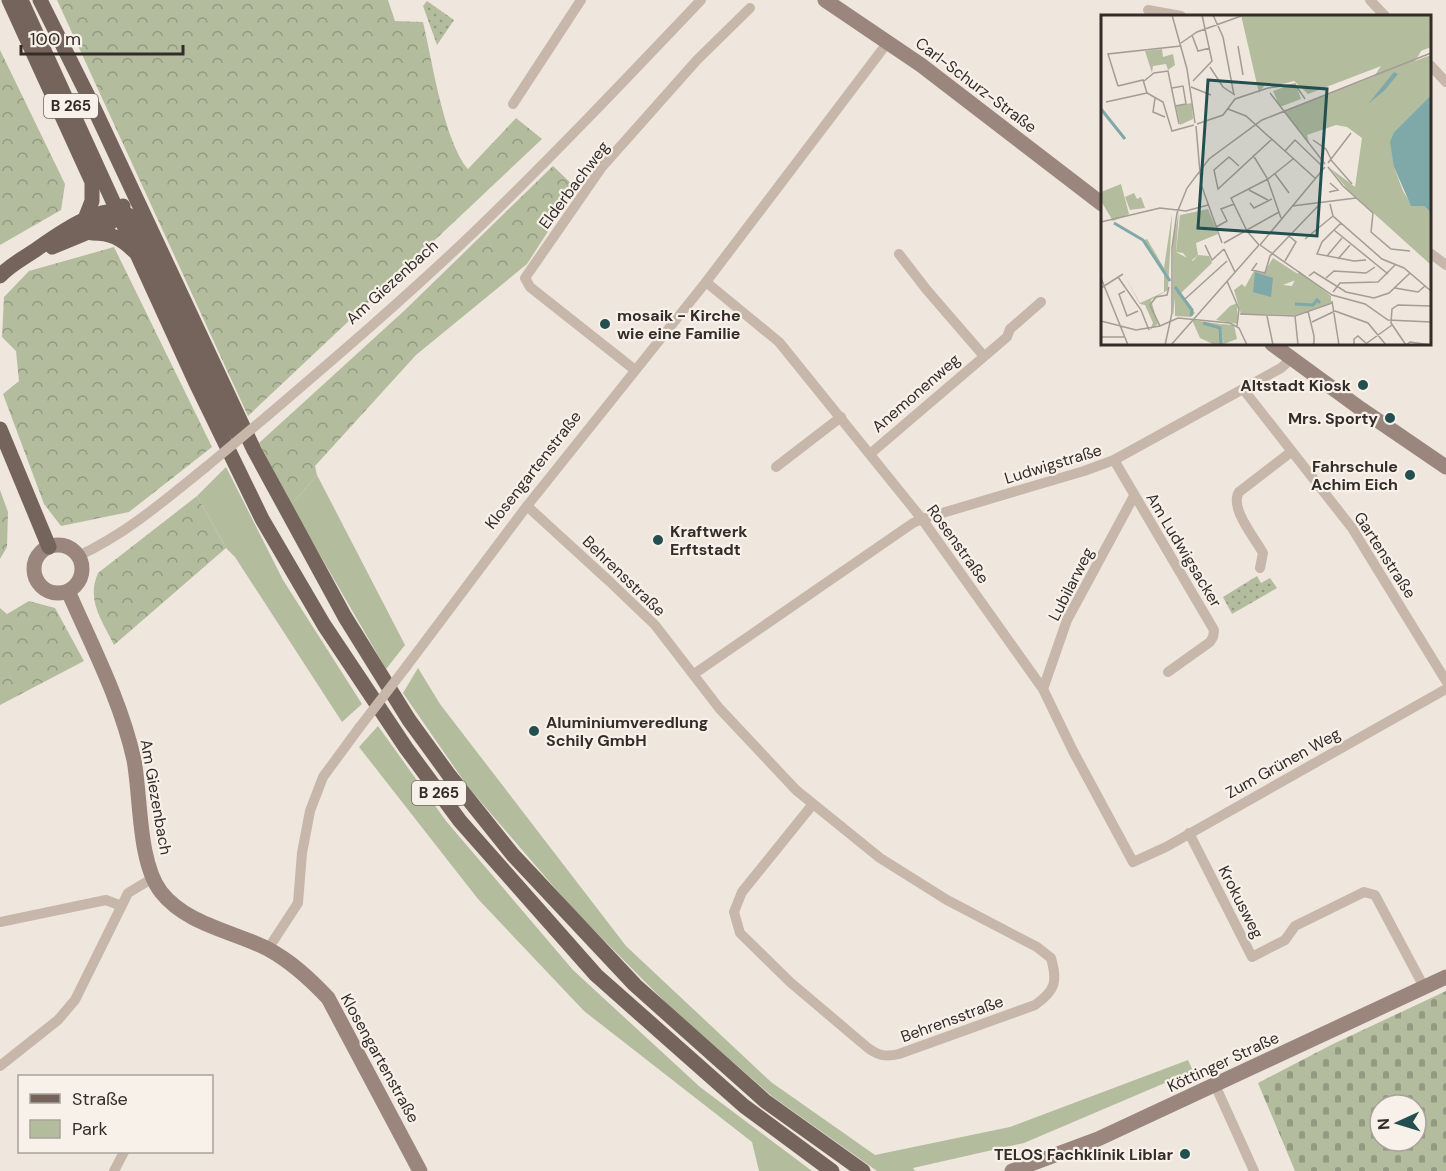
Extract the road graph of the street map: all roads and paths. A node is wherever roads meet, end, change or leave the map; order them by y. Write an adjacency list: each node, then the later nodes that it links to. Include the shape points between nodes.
1 (9, 0): 19 (main road, via 92,182)
2 (21, 0): 18 (main road, B 265)
3 (40, 0): 15 (main road, B 265)
4 (581, 0): 16 (street)
5 (701, 0): 44 (street, Am Giezenbach, bridge, via 471,236 342,352 135,523)
6 (825, 0): 12 (street, Carl-Schurz-Straße)
7 (1370, 0): 11 (street)
8 (750, 8): 30 (street, Elderbachweg, via 602,167 525,278 530,287)
9 (1148, 9): 10 (street)
10 (1176, 15)
11 (1384, 15)
12 (888, 42): 17 (street, Carl-Schurz-Straße); 25 (street, Klosengartenstraße)
13 (1431, 66): 14 (street)
14 (1446, 82)
15 (92, 104): 18 (main road, via 100,138 124,196); 42 (main road, B 265, via 229,399)
16 (513, 104)
17 (1101, 203)
18 (120, 213): 19 (main road, via 110,223); 22 (main road, B 265); 42 (main road, via 135,222 222,410 274,500)
19 (87, 226): 22 (main road, B 265, via 118,238); 24 (main road, via 18,260)
20 (899, 254): 28 (street, Anemonenweg)
21 (1431, 254): 23 (street)
22 (140, 258): 66 (main road, B 265, via 268,529 357,676 460,821 596,975 744,1106)
23 (1446, 265)
24 (0, 276)
25 (706, 282): 30 (street, Klosengartenstraße); 32 (street, Rosenstraße, via 779,342)
26 (1041, 302): 28 (street, Anemonenweg)
27 (1273, 345): 29 (street)
28 (983, 355): 35 (street, Anemonenweg)
29 (1292, 359): 31 (street, Ludwigstraße); 38 (street)
30 (635, 370): 40 (street, Klosengartenstraße)
31 (1243, 389): 34 (street, Gartenstraße); 36 (street, Ludwigstraße)
32 (841, 417): 35 (street, Rosenstraße); 37 (street)
33 (0, 429): 43 (main road)
34 (1291, 452): 45 (street, via 1236,496 1236,508 1263,553); 49 (street, Gartenstraße, via 1352,528)
35 (870, 454): 41 (street, Rosenstraße)
36 (1114, 460): 39 (street, Am Ludwigsacker); 41 (street, Ludwigstraße)
37 (776, 467)
38 (1446, 467)
39 (1134, 496): 47 (street, Am Ludwigsacker, via 1214,630 1210,642); 50 (street, Lubilarweg, via 1067,620)
40 (527, 506): 48 (street, Behrensstraße, via 655,625); 58 (street, Klosengartenstraße, bridge, via 323,777 310,811 298,903)
41 (922, 519): 48 (street, Ludwigstraße); 50 (street, Rosenstraße)
42 (291, 521): 67 (main road, B 265, via 409,720 513,855 635,985 765,1101)
43 (49, 547): 44 (street, via 65,546); 46 (street, via 35,561 35,578 51,592)
44 (78, 556): 46 (street, via 81,576)
45 (1260, 568)
46 (68, 591): 55 (street, Am Giezenbach, via 119,709 134,760 146,854)
47 (1168, 672)
48 (694, 674): 52 (street, Behrensstraße, via 719,708)
49 (1446, 681)
50 (1043, 689): 54 (street, Rosenstraße)
51 (1446, 689): 53 (street, Zum Grünen Weg)
52 (813, 804): 52 (street, Behrensstraße, via 880,858 1051,958 1055,982 1050,994 1035,1005 899,1054 887,1057 868,1048 790,982 740,933 734,912 742,892)
53 (1189, 833): 54 (street, Zum Grünen Weg); 60 (street, Krokusweg, via 1252,957 1285,940 1294,926 1364,892 1375,895)
54 (1133, 862)
55 (153, 878): 56 (street, Am Giezenbach, via 128,893); 58 (street, Klosengartenstraße, via 168,900 194,919)
56 (121, 906): 57 (street, via 106,900); 61 (street, Am Giezenbach, via 75,1000 58,1020)
57 (0, 922)
58 (268, 950): 65 (street, Klosengartenstraße, via 306,975 328,998)
59 (1446, 977): 60 (street, Köttinger Straße)
60 (1424, 987): 62 (street, Köttinger Straße)
61 (0, 1066)
62 (1215, 1085): 68 (street, Köttinger Straße, via 1098,1139); 69 (street)
63 (123, 1153): 64 (street)
64 (114, 1171)
65 (420, 1171)
66 (832, 1171)
67 (863, 1171)
68 (1012, 1171)
69 (1254, 1171)

